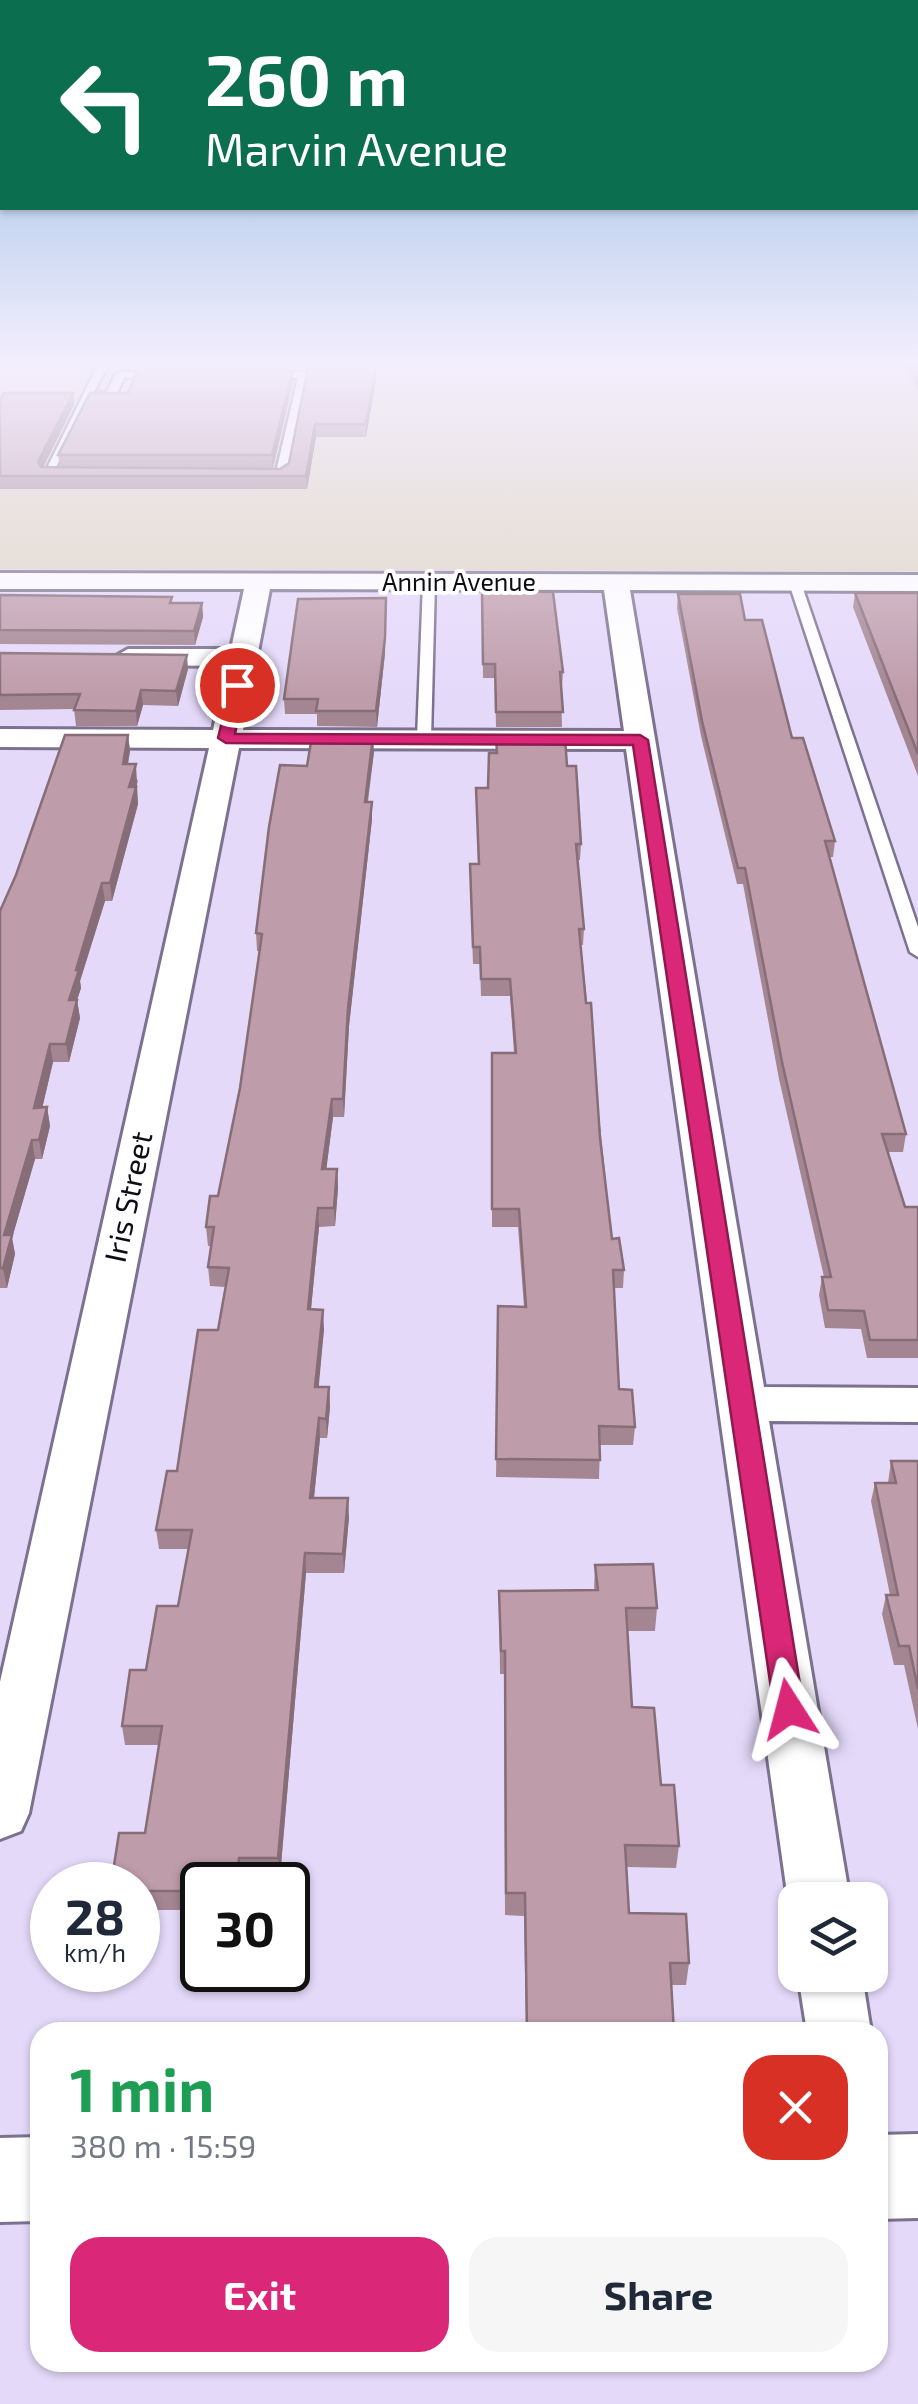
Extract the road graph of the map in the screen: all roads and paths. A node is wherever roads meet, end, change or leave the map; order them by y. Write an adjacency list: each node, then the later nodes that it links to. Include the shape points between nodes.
1 (47, 473): 3 (lane)
2 (282, 473): 4 (lane)
3 (66, 474)
4 (261, 476)
5 (0, 581): 6 (street, Annin Avenue)
6 (259, 582): 7 (street, Annin Avenue); 12 (street, Iris Street)
7 (429, 582): 8 (street, Annin Avenue); 15 (lane)
8 (616, 582): 9 (street, Annin Avenue); 16 (street)
9 (795, 583): 10 (street, Annin Avenue); 17 (lane)
10 (918, 583)
11 (93, 656): 12 (street)
12 (243, 658): 14 (street, Iris Street)
13 (0, 738): 14 (street)
14 (226, 738): 15 (street); 20 (street, Iris Street)
15 (424, 739): 16 (street)
16 (640, 740): 18 (street)
17 (918, 952)
18 (742, 1404): 19 (street); 21 (street)
19 (918, 1405)
20 (0, 1813)
21 (816, 1882)
22 (833, 1992): 23 (street)
23 (837, 2022)
24 (918, 2176): 25 (street)
25 (888, 2177)
26 (0, 2180): 27 (street)
27 (30, 2180)

